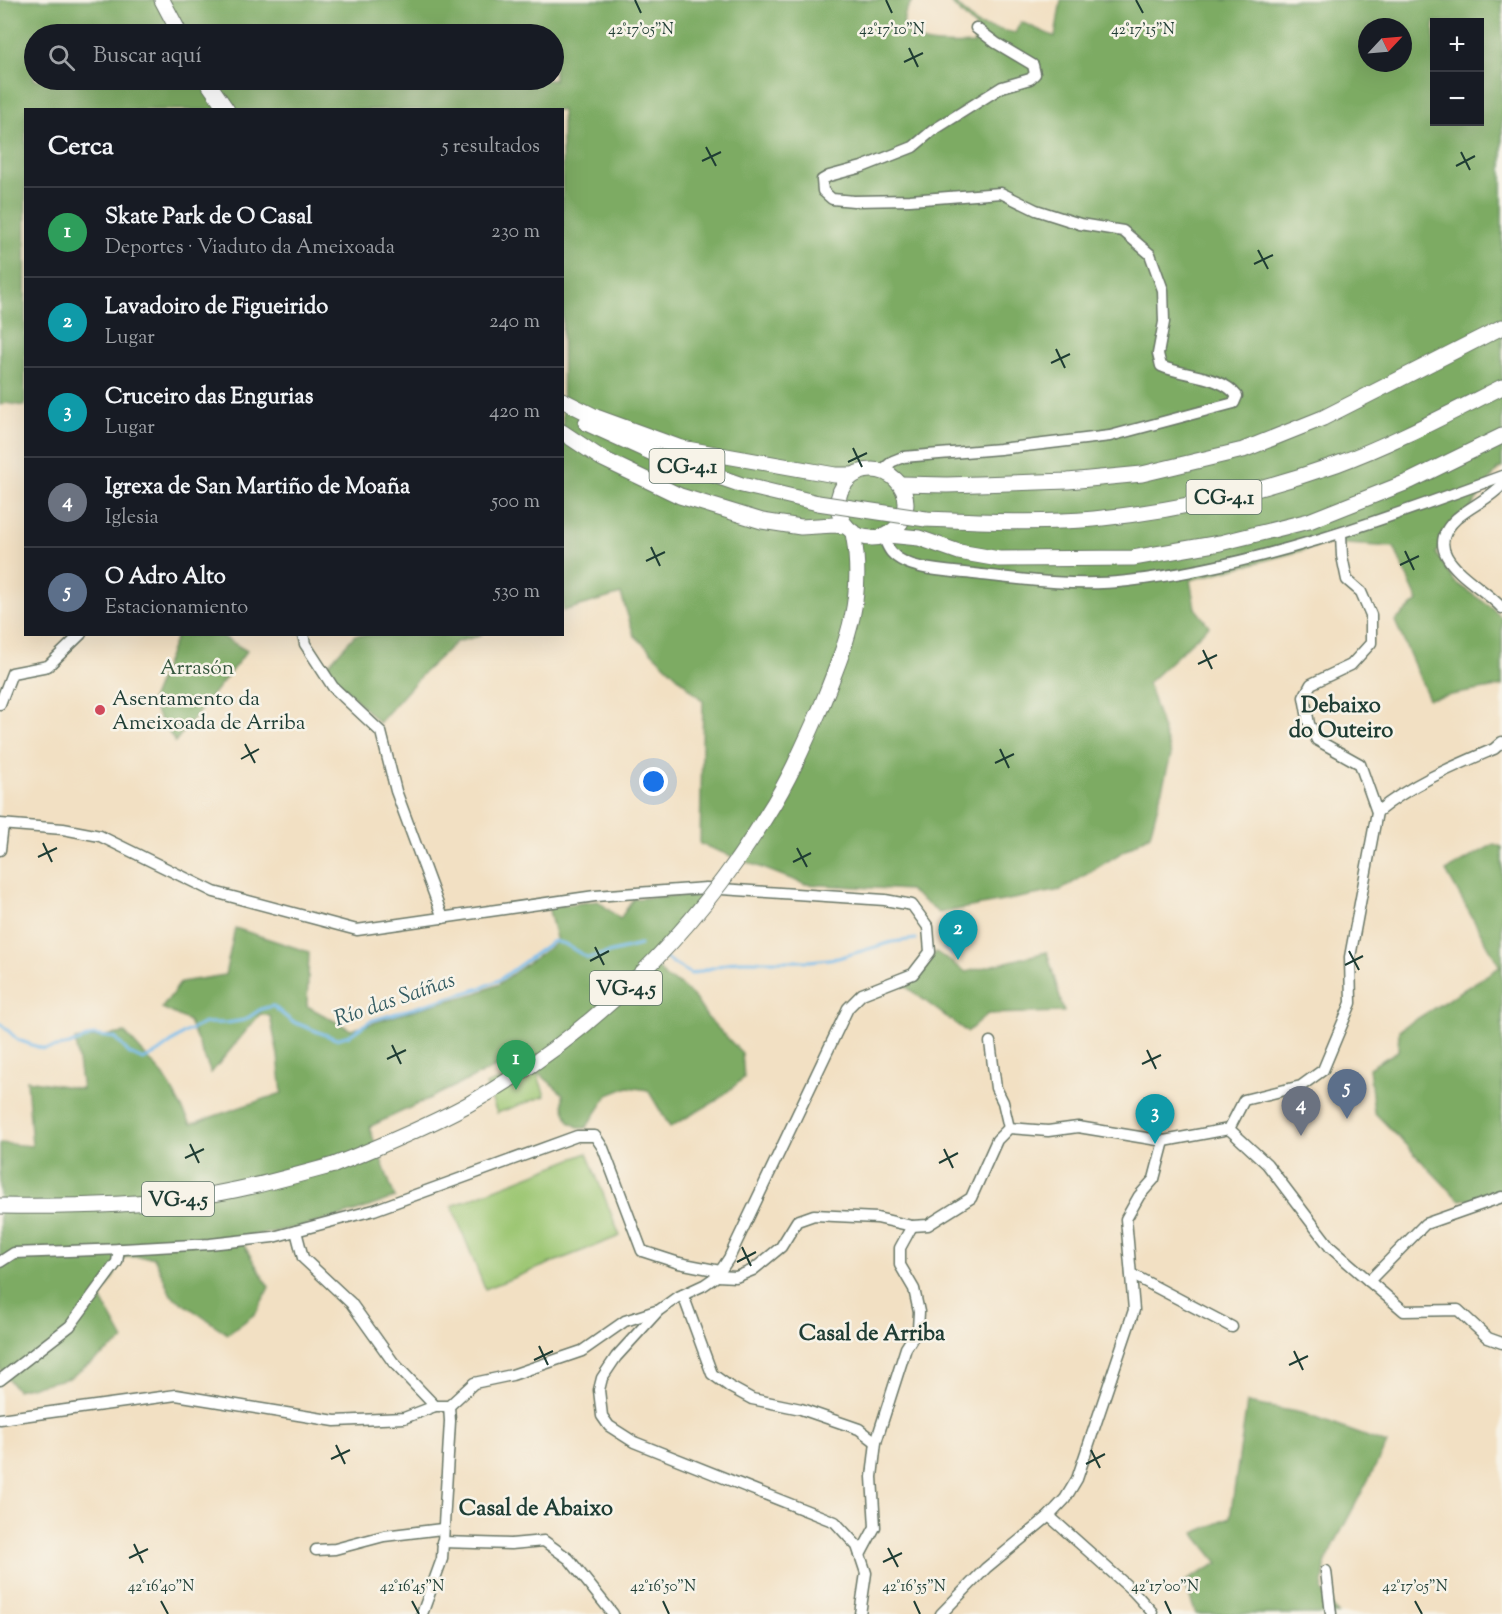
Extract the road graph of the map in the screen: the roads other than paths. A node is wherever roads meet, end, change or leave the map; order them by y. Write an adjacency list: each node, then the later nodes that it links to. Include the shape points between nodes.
1 (162, 0): 2 (highway)
2 (175, 24)
3 (976, 28): 12 (street, via 1033,65 1035,74 1002,87 913,147 828,176 822,180 823,191 832,198 854,201 1001,194 1080,224 1123,231 1150,254 1163,290 1164,322 1158,354 1161,366 1197,375 1232,389 1237,396 1234,403 1110,436 903,457)
4 (213, 90): 5 (highway)
5 (226, 108)
6 (1502, 327): 15 (highway, via 1323,418 1243,450 1142,474 1068,481)
7 (1502, 387): 9 (highway, CG-4.1, bridge, via 1338,463 1232,495 1094,519 1016,522 926,519 818,503 742,485 659,456)
8 (564, 401): 13 (highway, via 681,448)
9 (564, 412)
10 (564, 433): 17 (highway, via 601,458 680,496 762,521 801,527 834,525)
11 (1502, 436): 19 (highway, via 1410,481 1309,521 1220,543 1133,558 999,559 959,552 919,538)
12 (882, 470): 13 (highway); 15 (highway)
13 (852, 475): 17 (highway, via 838,499 840,518)
14 (1502, 476): 18 (street)
15 (901, 484): 19 (highway, via 907,506 904,518 898,528)
16 (1502, 485): 21 (street, via 1456,519 1444,534 1443,550 1450,563)
17 (849, 530): 19 (highway, via 863,537); 20 (highway)
18 (1341, 534): 19 (street, via 1199,570 1126,581 1046,583 911,565 892,553); 26 (street, via 1347,580 1360,592 1371,615 1371,643 1352,665 1311,684 1304,697 1309,724 1317,740 1360,764)
19 (882, 537): 20 (highway, via 865,555)
20 (858, 575): 35 (highway, VG-4.5, bridge, via 851,626 821,707 768,813 741,855 673,940 636,979 557,1047 468,1104 334,1165 188,1198 63,1207)
21 (1502, 608)
22 (79, 636): 24 (street, via 48,666 12,673)
23 (303, 636): 29 (street, via 305,645 333,687 381,732 396,792)
24 (0, 705)
25 (1502, 742): 26 (street, via 1401,793)
26 (1377, 812): 32 (street, via 1350,957 1351,1003 1325,1072 1301,1086 1244,1101)
27 (2, 825): 28 (street); 29 (street, via 100,836 214,892 357,930)
28 (0, 850)
29 (443, 918): 40 (street, via 594,896 706,888 912,904 928,927 930,952 912,974 862,994 848,1008 729,1258)
30 (990, 1042): 31 (street, via 996,1088)
31 (1009, 1128): 33 (street, via 1048,1131 1078,1127); 36 (street, via 998,1140 971,1198 928,1225)
32 (1229, 1128): 33 (street); 42 (street, via 1267,1164 1330,1247)
33 (1164, 1140): 41 (street, via 1154,1179 1126,1219)
34 (1502, 1197): 42 (street, via 1425,1224)
35 (0, 1204)
36 (912, 1226): 40 (street, via 877,1218 814,1215 797,1221 781,1247 753,1270 736,1276); 51 (street, via 900,1248 900,1265 914,1289 918,1329 906,1348)
37 (296, 1231): 38 (street, via 220,1243); 40 (street, via 374,1210 577,1136 595,1136 642,1251); 48 (street, via 303,1258 351,1303 393,1362)
38 (119, 1250): 39 (street, via 14,1253); 47 (street, via 117,1262 70,1326)
39 (0, 1262)
40 (718, 1273): 43 (street)
41 (1131, 1275): 45 (street); 52 (street, via 1134,1310 1091,1439 1077,1479)
42 (1369, 1281): 46 (street, via 1404,1311 1458,1310 1488,1338)
43 (683, 1295): 44 (street); 51 (street, via 712,1374 730,1388 752,1399 801,1409 859,1429)
44 (658, 1311): 49 (street, via 625,1321 582,1351 512,1375 474,1383); 56 (street, via 606,1371 598,1390 602,1416 609,1426 634,1442 836,1522)
45 (1232, 1327)
46 (1502, 1343)
47 (0, 1380)
48 (435, 1406): 49 (street); 50 (street, via 404,1418 335,1421 176,1395)
49 (449, 1406): 53 (street)
50 (0, 1419)
51 (876, 1442): 56 (street, via 872,1478 874,1527)
52 (1049, 1516): 58 (street); 62 (street, via 986,1568)
53 (442, 1529): 54 (street); 55 (street)
54 (442, 1542): 59 (street, via 442,1559); 60 (street, via 544,1541 569,1559)
55 (316, 1550)
56 (860, 1555): 61 (street, via 867,1574)
57 (1326, 1571): 63 (street)
58 (1152, 1612)
59 (422, 1614)
60 (613, 1614)
61 (860, 1614)
62 (941, 1614)
63 (1331, 1614)

